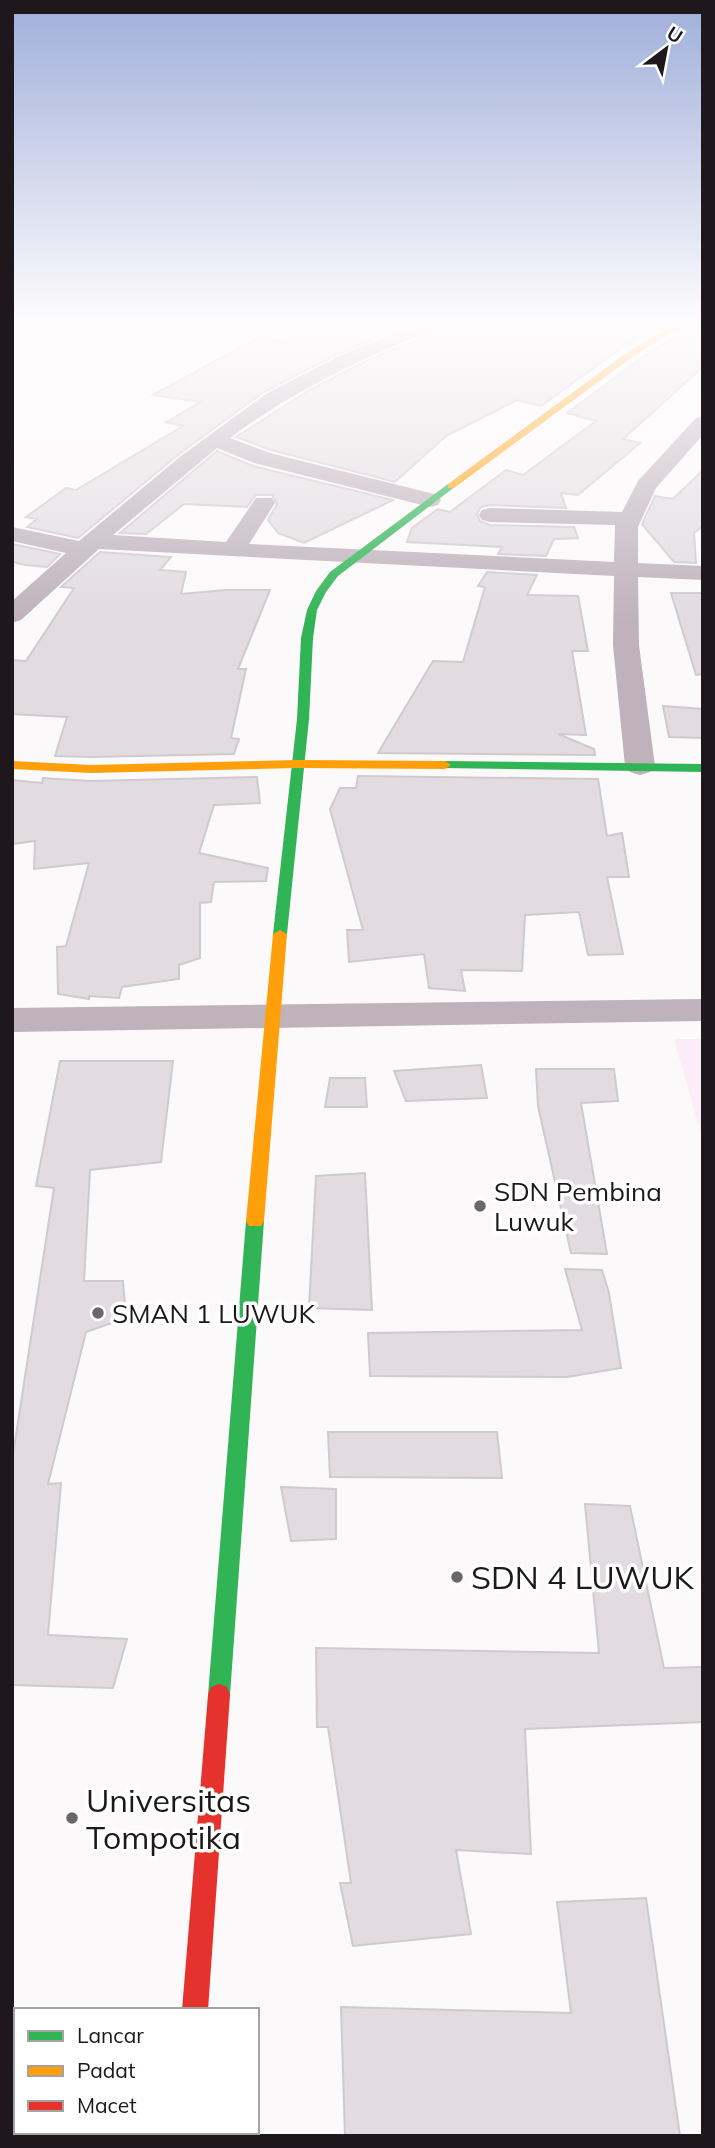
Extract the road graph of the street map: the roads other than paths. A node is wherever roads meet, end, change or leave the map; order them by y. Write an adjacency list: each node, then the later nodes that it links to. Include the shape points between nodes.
1 (243, 420): 4 (street)
2 (540, 420): 5 (street)
3 (703, 422): 8 (street, via 646,486)
4 (216, 440): 5 (street, via 262,458); 10 (street)
5 (430, 500): 12 (street)
6 (264, 503): 11 (street)
7 (490, 515): 8 (street)
8 (629, 519): 13 (street)
9 (12, 534): 10 (street)
10 (87, 545): 11 (street); 15 (street)
11 (233, 550): 12 (street)
12 (353, 557): 13 (street); 16 (street, via 334,574 312,610)
13 (627, 568): 14 (street); 18 (street, via 626,645)
14 (703, 573)
15 (12, 615)
16 (298, 764): 17 (street, via 91,769); 18 (street); 21 (street)
17 (12, 765)
18 (640, 766): 19 (street)
19 (703, 768)
20 (703, 1010): 21 (street)
21 (271, 1015): 22 (street); 23 (street)
22 (12, 1020)
23 (195, 2008)

